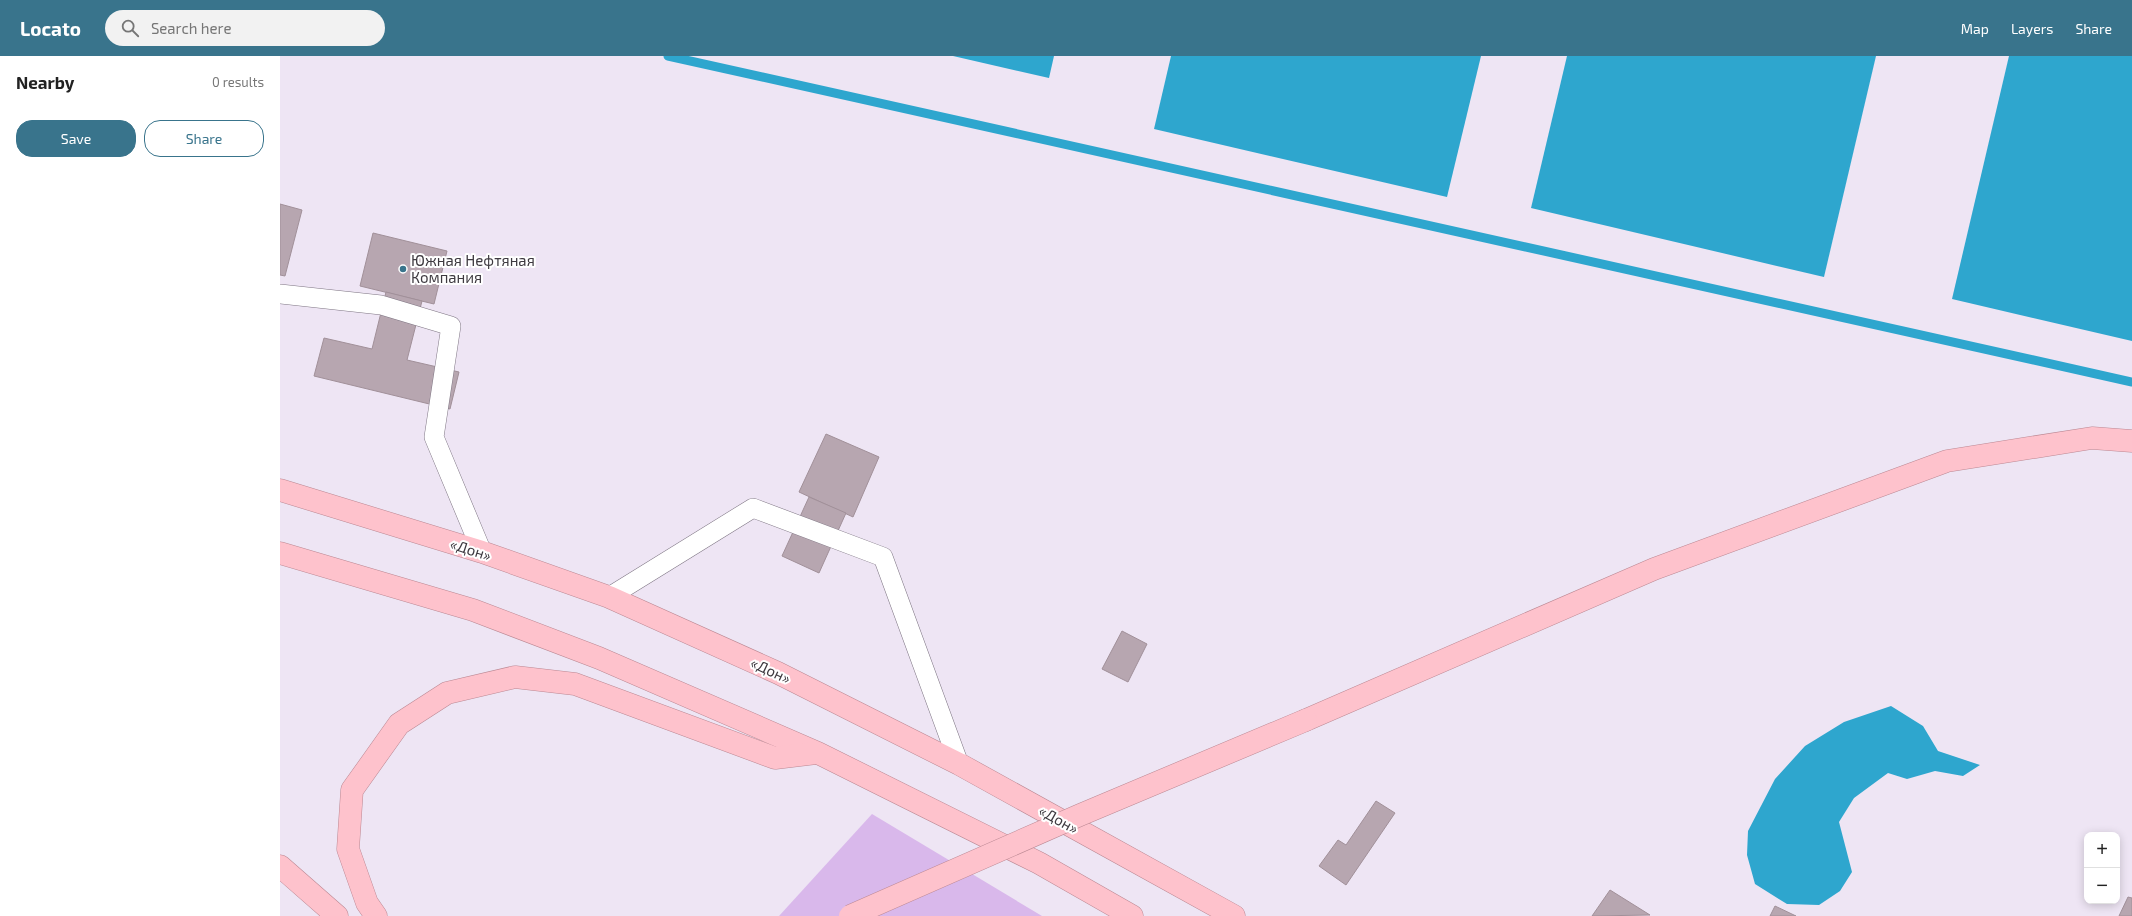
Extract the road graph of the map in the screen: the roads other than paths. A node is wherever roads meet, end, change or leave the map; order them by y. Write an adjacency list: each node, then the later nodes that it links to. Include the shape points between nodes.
1 (280, 294): 4 (lane, via 381,305 450,326 434,437)
2 (2132, 442): 12 (highway, bridge, via 2092,438 1947,461 1654,569)
3 (280, 490): 4 (highway, «Дон»)
4 (482, 552): 6 (highway, «Дон»)
5 (280, 553): 7 (highway, via 473,610 599,658)
6 (609, 597): 8 (highway, «Дон», via 778,673); 8 (lane, via 753,508 883,557)
7 (818, 753): 11 (highway, via 775,758 575,684 515,677 447,693 399,724 352,790 348,849 367,903); 13 (highway, via 1039,863)
8 (959, 764): 14 (highway, «Дон»)
9 (280, 866): 10 (highway)
10 (336, 916)
11 (376, 916)
12 (850, 916)
13 (1132, 916)
14 (1234, 916)

